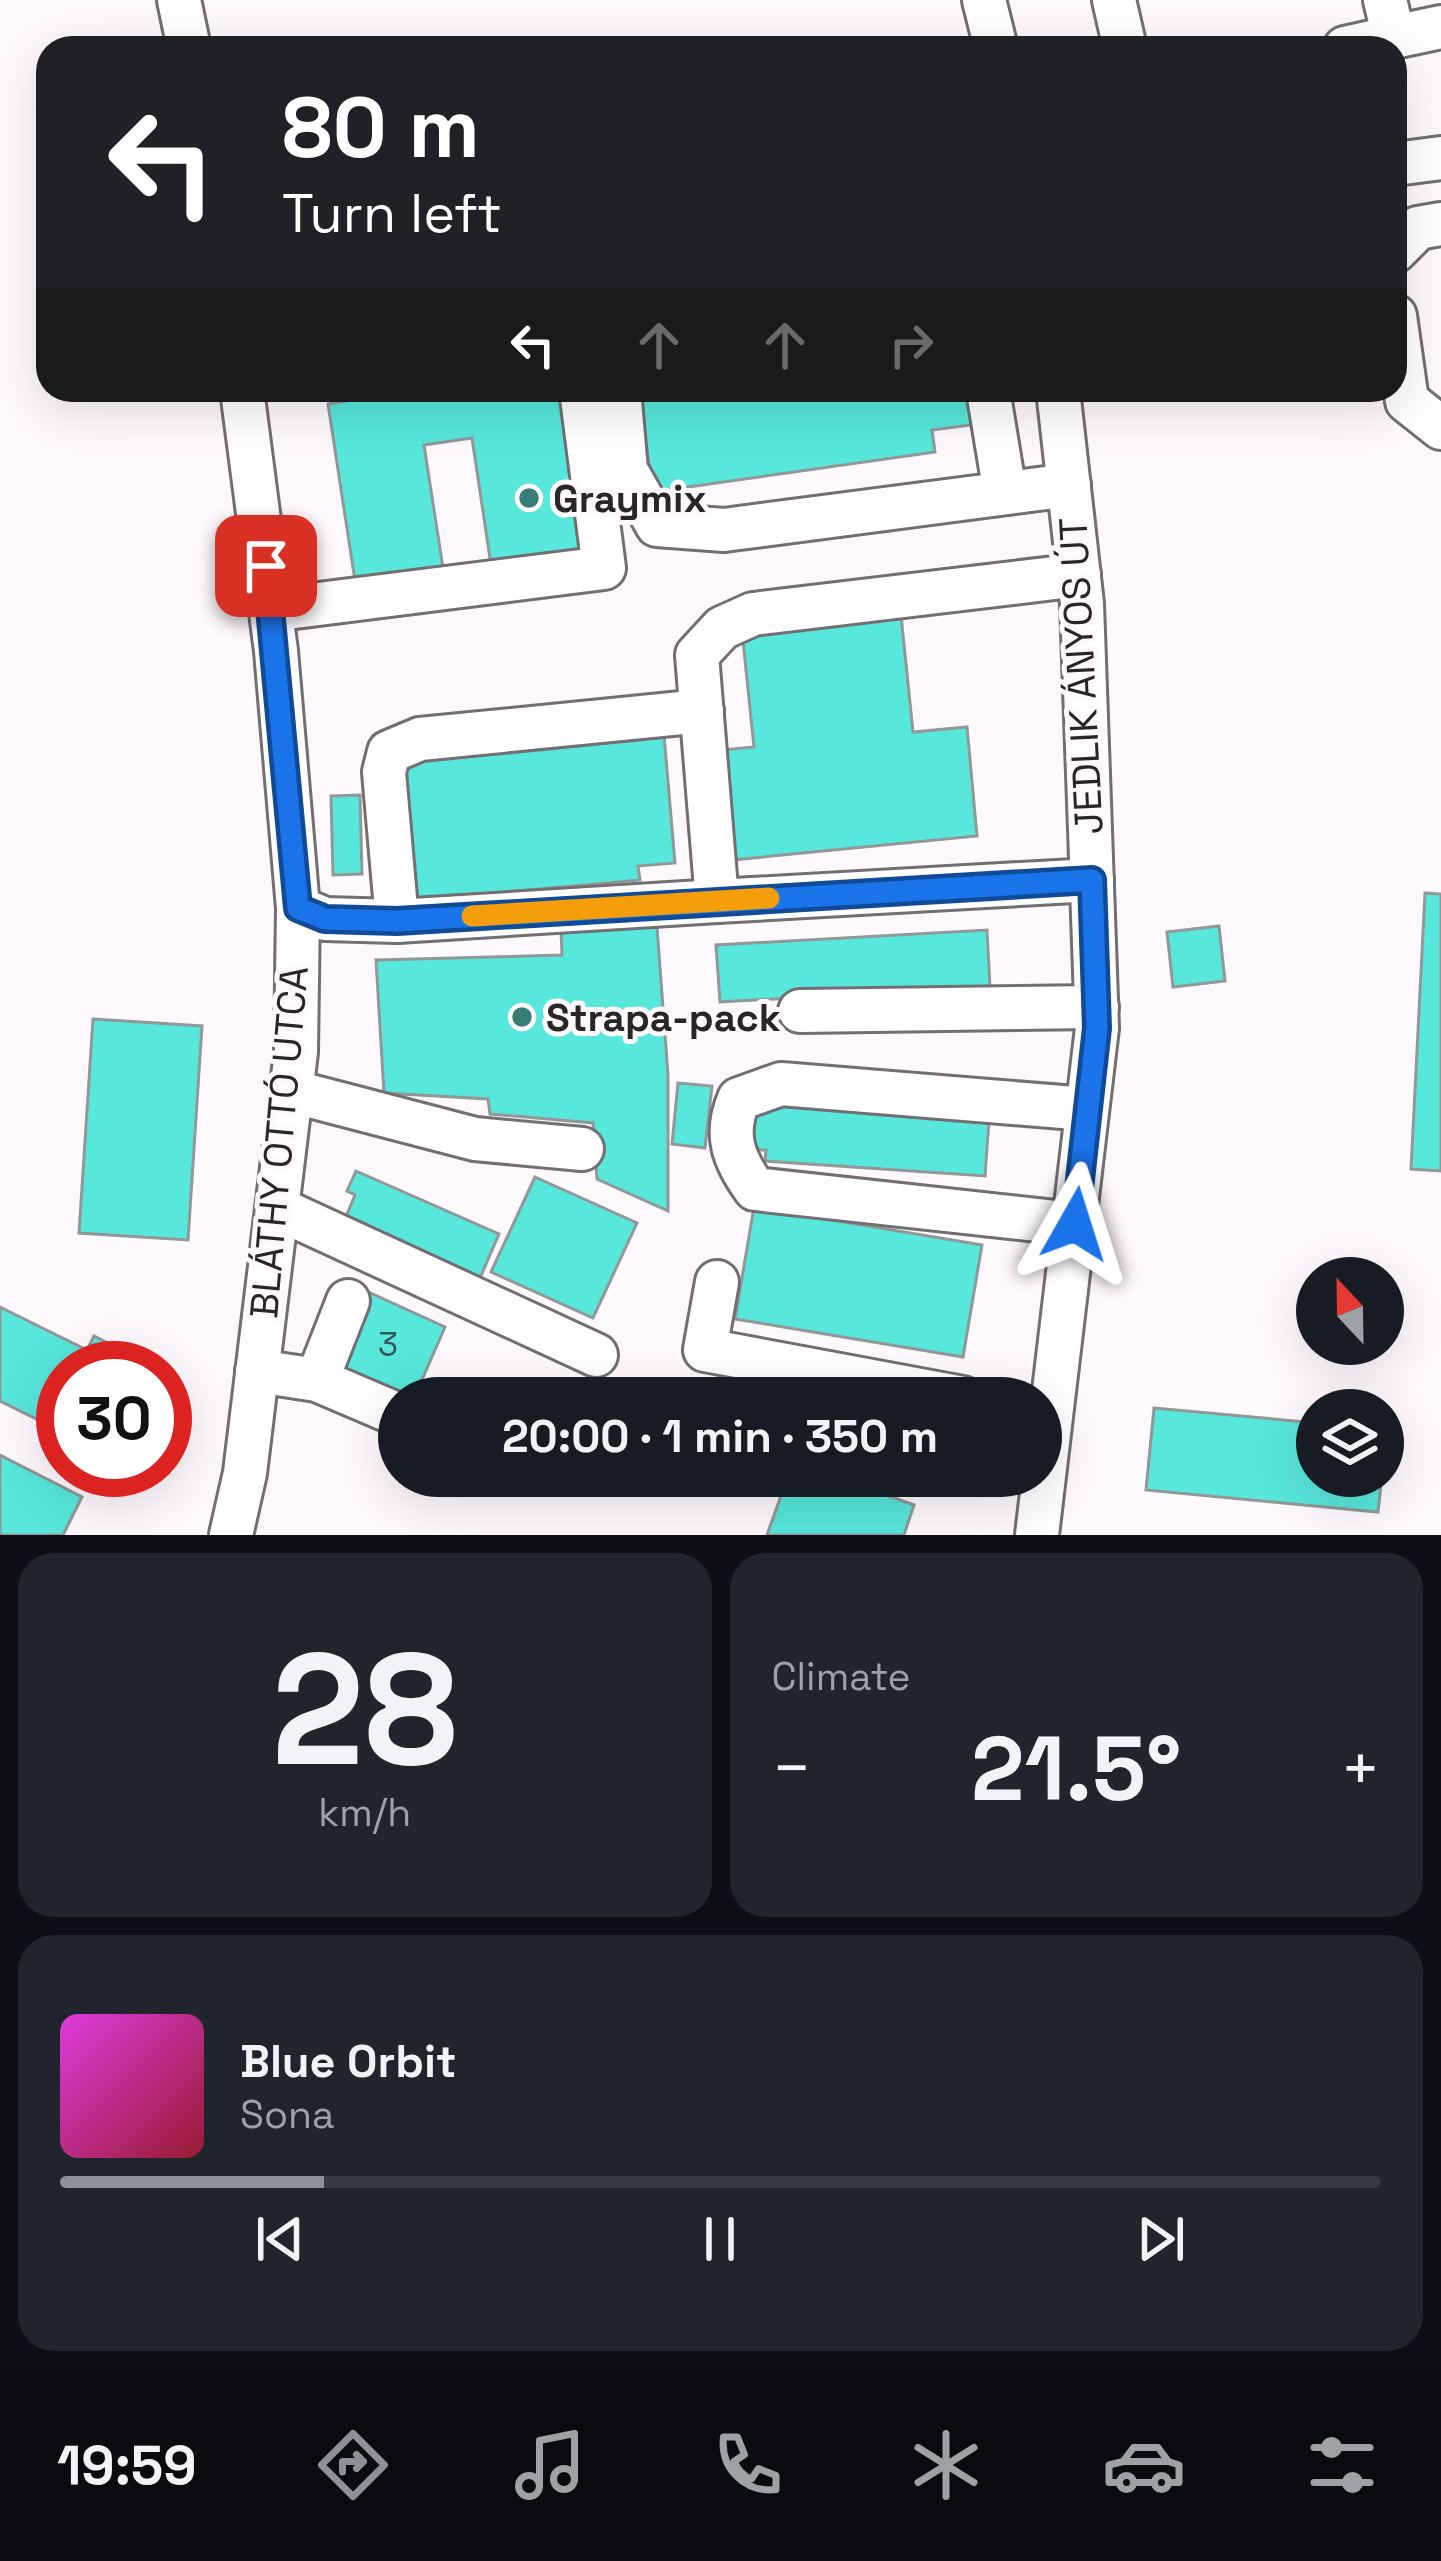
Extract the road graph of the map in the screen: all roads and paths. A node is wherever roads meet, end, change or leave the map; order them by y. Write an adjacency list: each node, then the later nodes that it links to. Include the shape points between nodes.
1 (179, 0): 6 (street)
2 (984, 0): 7 (street)
3 (1114, 0): 8 (street)
4 (1389, 18): 5 (street); 9 (street)
5 (1441, 27)
6 (186, 36)
7 (993, 36)
8 (1122, 36)
9 (1363, 36)
10 (1441, 158): 11 (street)
11 (1407, 162)
12 (1441, 224): 13 (street)
13 (1407, 239)
14 (1407, 401): 20 (street)
15 (244, 402): 24 (street, BLÁTHY OTTÓ UTCA)
16 (583, 402): 24 (street, via 604,568)
17 (620, 402): 22 (street, via 626,470 657,525 724,530)
18 (990, 402): 22 (street)
19 (1059, 402): 21 (street, JEDLIK ÁNYOS ÚT)
20 (1441, 428)
21 (1069, 485): 22 (street); 23 (street, JEDLIK ÁNYOS ÚT)
22 (1005, 493)
23 (1079, 575): 25 (street, via 936,602 753,614 722,628 698,655); 26 (street, JEDLIK ÁNYOS ÚT)
24 (271, 610): 28 (street, BLÁTHY OTTÓ UTCA)
25 (702, 711): 27 (street); 29 (street, via 420,740 389,752)
26 (1092, 880): 27 (street); 30 (street, JEDLIK ÁNYOS ÚT)
27 (716, 901): 29 (street)
28 (298, 908): 29 (street, via 325,919); 32 (street, BLÁTHY OTTÓ UTCA)
29 (397, 921)
30 (1096, 1007): 31 (street); 33 (street, JEDLIK ÁNYOS ÚT)
31 (800, 1011)
32 (291, 1091): 34 (street); 35 (street, BLÁTHY OTTÓ UTCA)
33 (1087, 1109): 36 (street, JEDLIK ÁNYOS ÚT); 36 (street, via 781,1084 739,1099 729,1123 735,1162 755,1189)
34 (572, 1160)
35 (277, 1208): 39 (street); 40 (street, BLÁTHY OTTÓ UTCA)
36 (1075, 1224): 42 (street, JEDLIK ÁNYOS ÚT)
37 (717, 1282): 41 (street, via 705,1350)
38 (348, 1301): 43 (street)
39 (596, 1355)
40 (257, 1371): 43 (street); 46 (street, BLÁTHY OTTÓ UTCA)
41 (850, 1377)
42 (1052, 1377)
43 (317, 1379): 44 (street)
44 (378, 1406)
45 (1040, 1497): 47 (street, JEDLIK ÁNYOS ÚT)
46 (231, 1535)
47 (1037, 1535)

